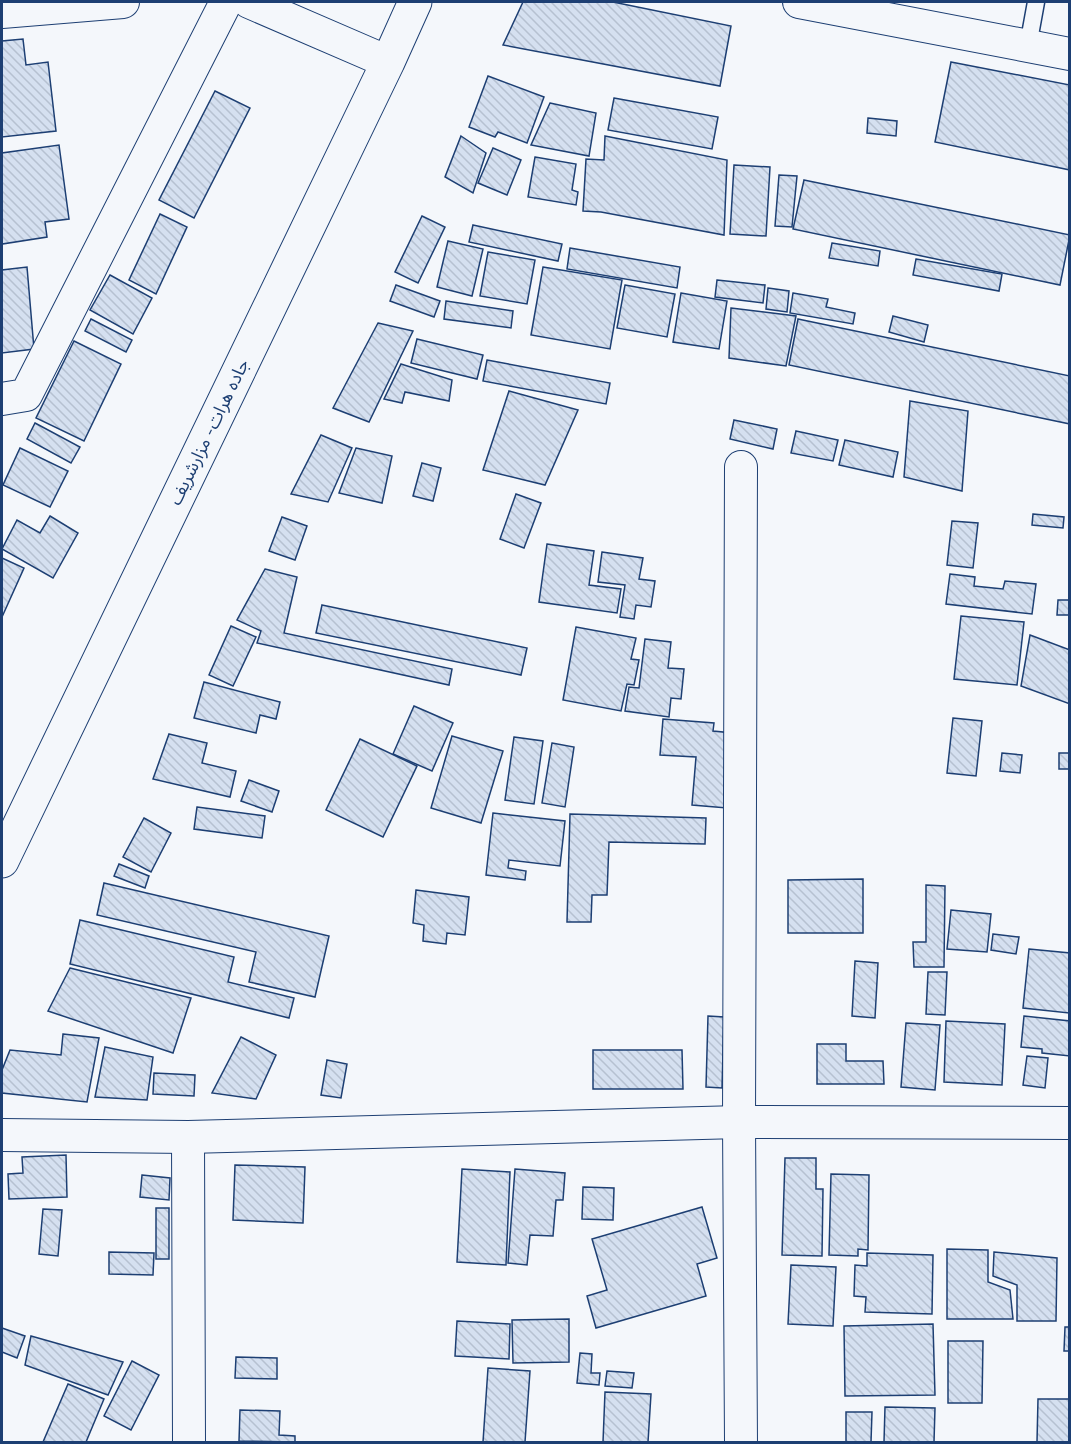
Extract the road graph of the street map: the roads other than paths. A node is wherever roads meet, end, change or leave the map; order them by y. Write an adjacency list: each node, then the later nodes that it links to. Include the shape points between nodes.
1 (123, 2): 7 (street)
2 (226, 2): 11 (street, via 26,395)
3 (249, 2): 10 (street)
4 (415, 2): 10 (highway, جاده هرات- مزارشریف)
5 (799, 2): 8 (street)
6 (1036, 2): 8 (lane)
7 (2, 12)
8 (1028, 46): 9 (street)
9 (1070, 54)
10 (388, 62): 13 (highway, جاده هرات- مزارشریف)
11 (2, 399)
12 (741, 467): 14 (street)
13 (2, 861)
14 (739, 1122): 15 (street); 17 (street); 19 (street)
15 (1070, 1123)
16 (2, 1135): 17 (street)
17 (188, 1137): 18 (street)
18 (189, 1443)
19 (741, 1443)

